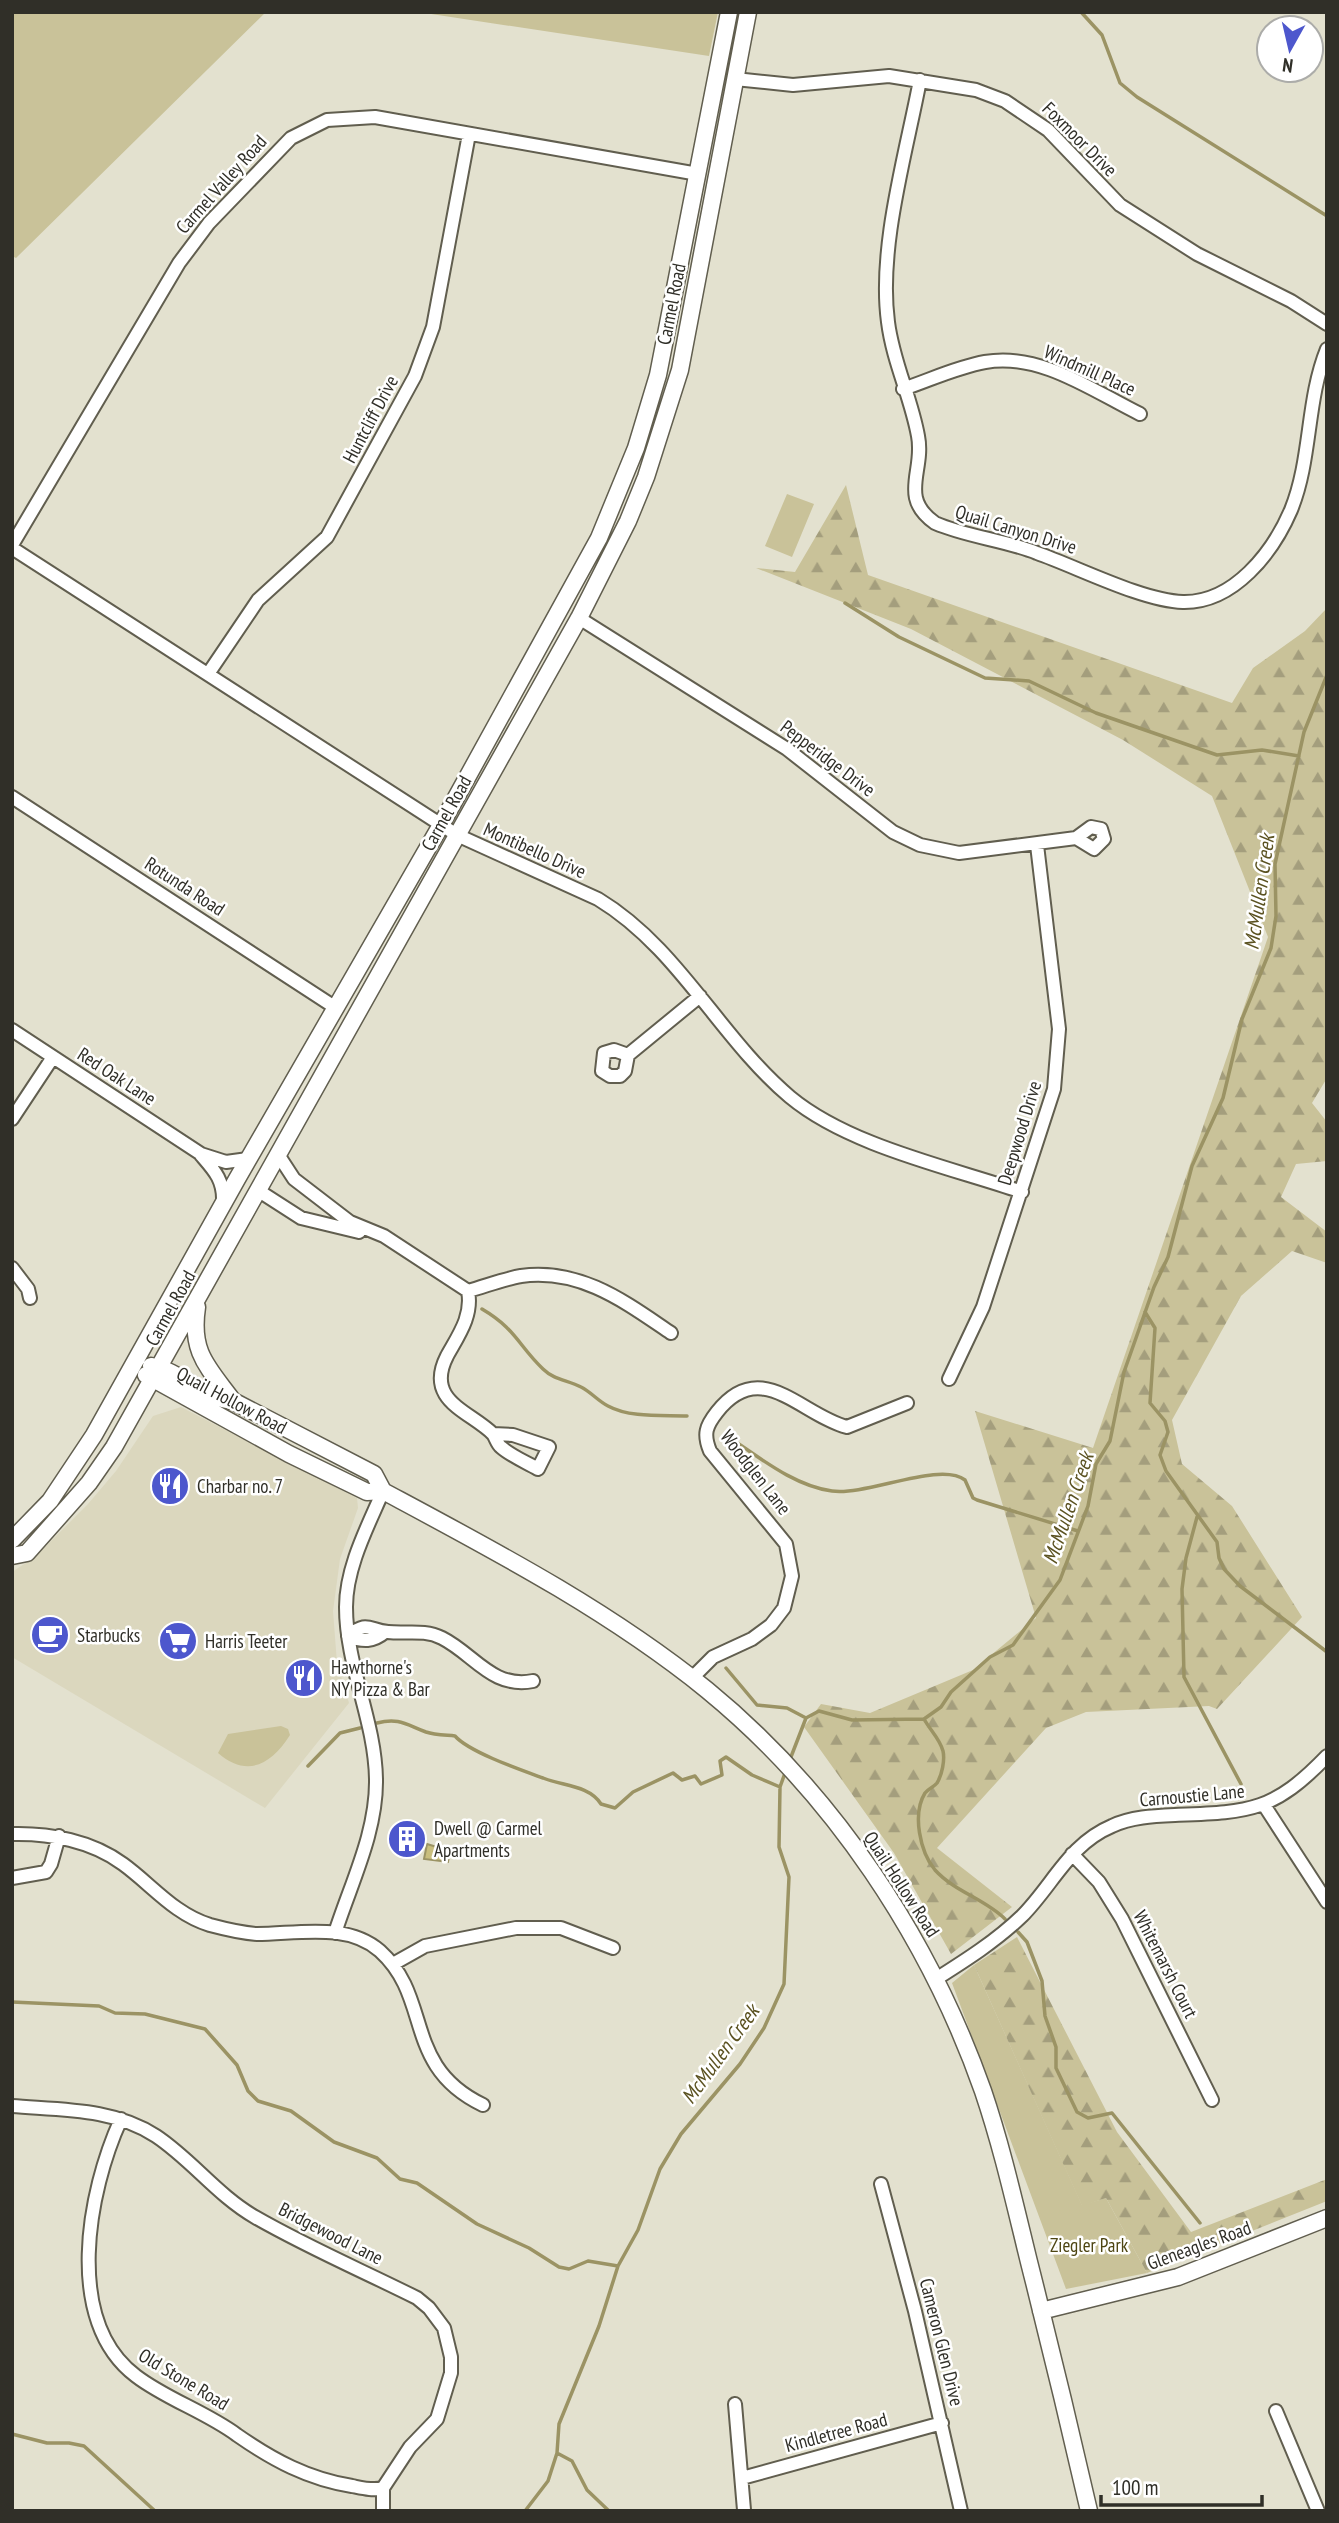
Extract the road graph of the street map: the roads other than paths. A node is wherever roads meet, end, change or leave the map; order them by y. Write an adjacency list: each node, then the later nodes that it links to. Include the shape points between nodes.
1 (729, 12): 6 (main road, Carmel Road)
2 (748, 12): 3 (main road, Carmel Road)
3 (735, 79): 4 (street, Foxmoor Drive, via 793,85 878,75); 12 (main road, Carmel Road, via 674,390 628,521)
4 (919, 80): 7 (street, Foxmoor Drive, via 976,90 1014,106 1048,131 1120,205 1198,254); 9 (street, Quail Canyon Drive, via 886,276 890,335)
5 (469, 134): 6 (street, Carmel Valley Road); 11 (street, Carmel Valley Road, via 375,117 346,117 308,128 276,150 179,263); 13 (street, Huntcliff Drive, via 433,327 415,376 327,537 258,600)
6 (698, 174): 15 (main road, Carmel Road, via 658,375 620,492 587,562)
7 (1327, 324)
8 (1327, 349): 9 (street, Quail Canyon Drive, via 1312,394 1300,481 1280,531 1232,587 1189,601 1157,597 926,517 915,498 918,435)
9 (903, 389): 10 (street, Windmill Place, via 970,366 1012,360 1045,368)
10 (1140, 414)
11 (12, 547): 13 (street, Montibello Drive)
12 (579, 618): 16 (main road, Carmel Road); 18 (street, Pepperidge Drive, via 787,749 911,842 959,853)
13 (208, 674): 15 (street, Montibello Drive)
14 (12, 797): 20 (street, Rotunda Road)
15 (441, 825): 16 (street, Montibello Drive); 20 (main road, Carmel Road)
16 (457, 835): 19 (street, Montibello Drive, via 619,911); 26 (main road, Carmel Road)
17 (1076, 838): 18 (street, Pepperidge Drive)
18 (1037, 845): 29 (street, Deepwood Drive, via 1059,1058 1050,1109)
19 (700, 996): 22 (street); 29 (street, Montibello Drive, via 770,1078 815,1115 860,1137)
20 (335, 1008): 27 (main road, Carmel Road)
21 (12, 1030): 23 (street, Red Oak Lane)
22 (628, 1055)
23 (53, 1057): 24 (street); 25 (street, Red Oak Lane)
24 (12, 1119)
25 (201, 1154): 27 (street, Red Oak Lane, via 226,1163); 30 (street, Red Oak Lane, via 219,1175)
26 (279, 1156): 28 (main road, Carmel Road); 31 (street, via 294,1179 350,1222)
27 (248, 1159): 28 (main road); 30 (main road, Carmel Road)
28 (259, 1191): 31 (street, via 301,1218); 35 (main road, Carmel Road)
29 (1022, 1192): 39 (street, Deepwood Drive, via 983,1307)
30 (223, 1204): 37 (main road, Carmel Road)
31 (384, 1236): 33 (street)
32 (12, 1268): 34 (street)
33 (468, 1291): 36 (street, via 522,1276 567,1279 607,1290); 42 (street, via 466,1321 443,1364 442,1384 458,1412)
34 (30, 1298)
35 (198, 1301): 38 (main road, Carmel Road); 40 (main road, via 195,1333 202,1360)
36 (671, 1333)
37 (134, 1364): 38 (main road, Quail Hollow Road); 44 (main road, Carmel Road, via 79,1462 50,1502)
38 (156, 1374): 40 (main road, Quail Hollow Road, via 219,1400); 43 (main road, Quail Hollow Road, via 356,1487); 45 (main road, Carmel Road, via 89,1483 27,1553)
39 (949, 1379)
40 (233, 1401): 43 (main road, Quail Hollow Road, via 374,1474)
41 (907, 1403): 47 (street, Woodglen Lane, via 847,1427 786,1394 762,1388 730,1398 707,1424 704,1438 710,1451 786,1544 792,1576 783,1608 771,1625 713,1657)
42 (493, 1434)
43 (383, 1491): 46 (street, via 356,1557 346,1603); 47 (main road, Quail Hollow Road, via 554,1585)
44 (12, 1540)
45 (12, 1556)
46 (348, 1636): 48 (street, via 360,1627 374,1626 385,1632 426,1632 451,1643 499,1679); 56 (street, via 370,1732 376,1783 368,1836)
47 (692, 1678): 59 (main road, Quail Hollow Road, via 811,1793 873,1876)
48 (533, 1681)
49 (1327, 1755): 50 (street, Carnoustie Lane, via 1298,1785)
50 (1264, 1805): 53 (street, Carnoustie Lane, via 1229,1813 1122,1822 1093,1836); 55 (street)
51 (12, 1834): 52 (street)
52 (58, 1836): 54 (street, via 46,1872); 56 (street, via 123,1863 188,1917 207,1924 255,1934)
53 (1072, 1854): 59 (street, Carnoustie Lane, via 1017,1920); 60 (street, Whitemarsh Court, via 1099,1882 1122,1919)
54 (12, 1878)
55 (1327, 1902)
56 (335, 1933): 58 (street, via 363,1939)
57 (612, 1948): 58 (street, via 561,1928 516,1928 425,1946)
58 (393, 1964): 61 (street, via 431,2061)
59 (936, 1979): 66 (main road, Quail Hollow Road, via 993,2123)
60 (1212, 2100)
61 (483, 2105)
62 (12, 2106): 63 (street, Bridgewood Lane)
63 (121, 2119): 71 (street, Old Stone Road, via 97,2185 90,2236 92,2300 114,2354 137,2377 206,2414 278,2462 322,2480); 71 (street, Bridgewood Lane, via 158,2137 246,2211 417,2298 439,2319 452,2357 441,2411)
64 (881, 2184): 69 (street, Cameron Glen Drive)
65 (1327, 2218): 66 (main road, Gleneagles Road, via 1178,2277)
66 (1041, 2311): 75 (main road, Quail Hollow Road)
67 (735, 2404): 70 (street)
68 (1276, 2411): 76 (street)
69 (942, 2423): 70 (street, Kindletree Road); 74 (street, Cameron Glen Drive)
70 (742, 2478): 72 (street)
71 (383, 2488): 73 (street)
72 (744, 2510)
73 (383, 2511)
74 (961, 2511)
75 (1089, 2511)
76 (1318, 2511)

